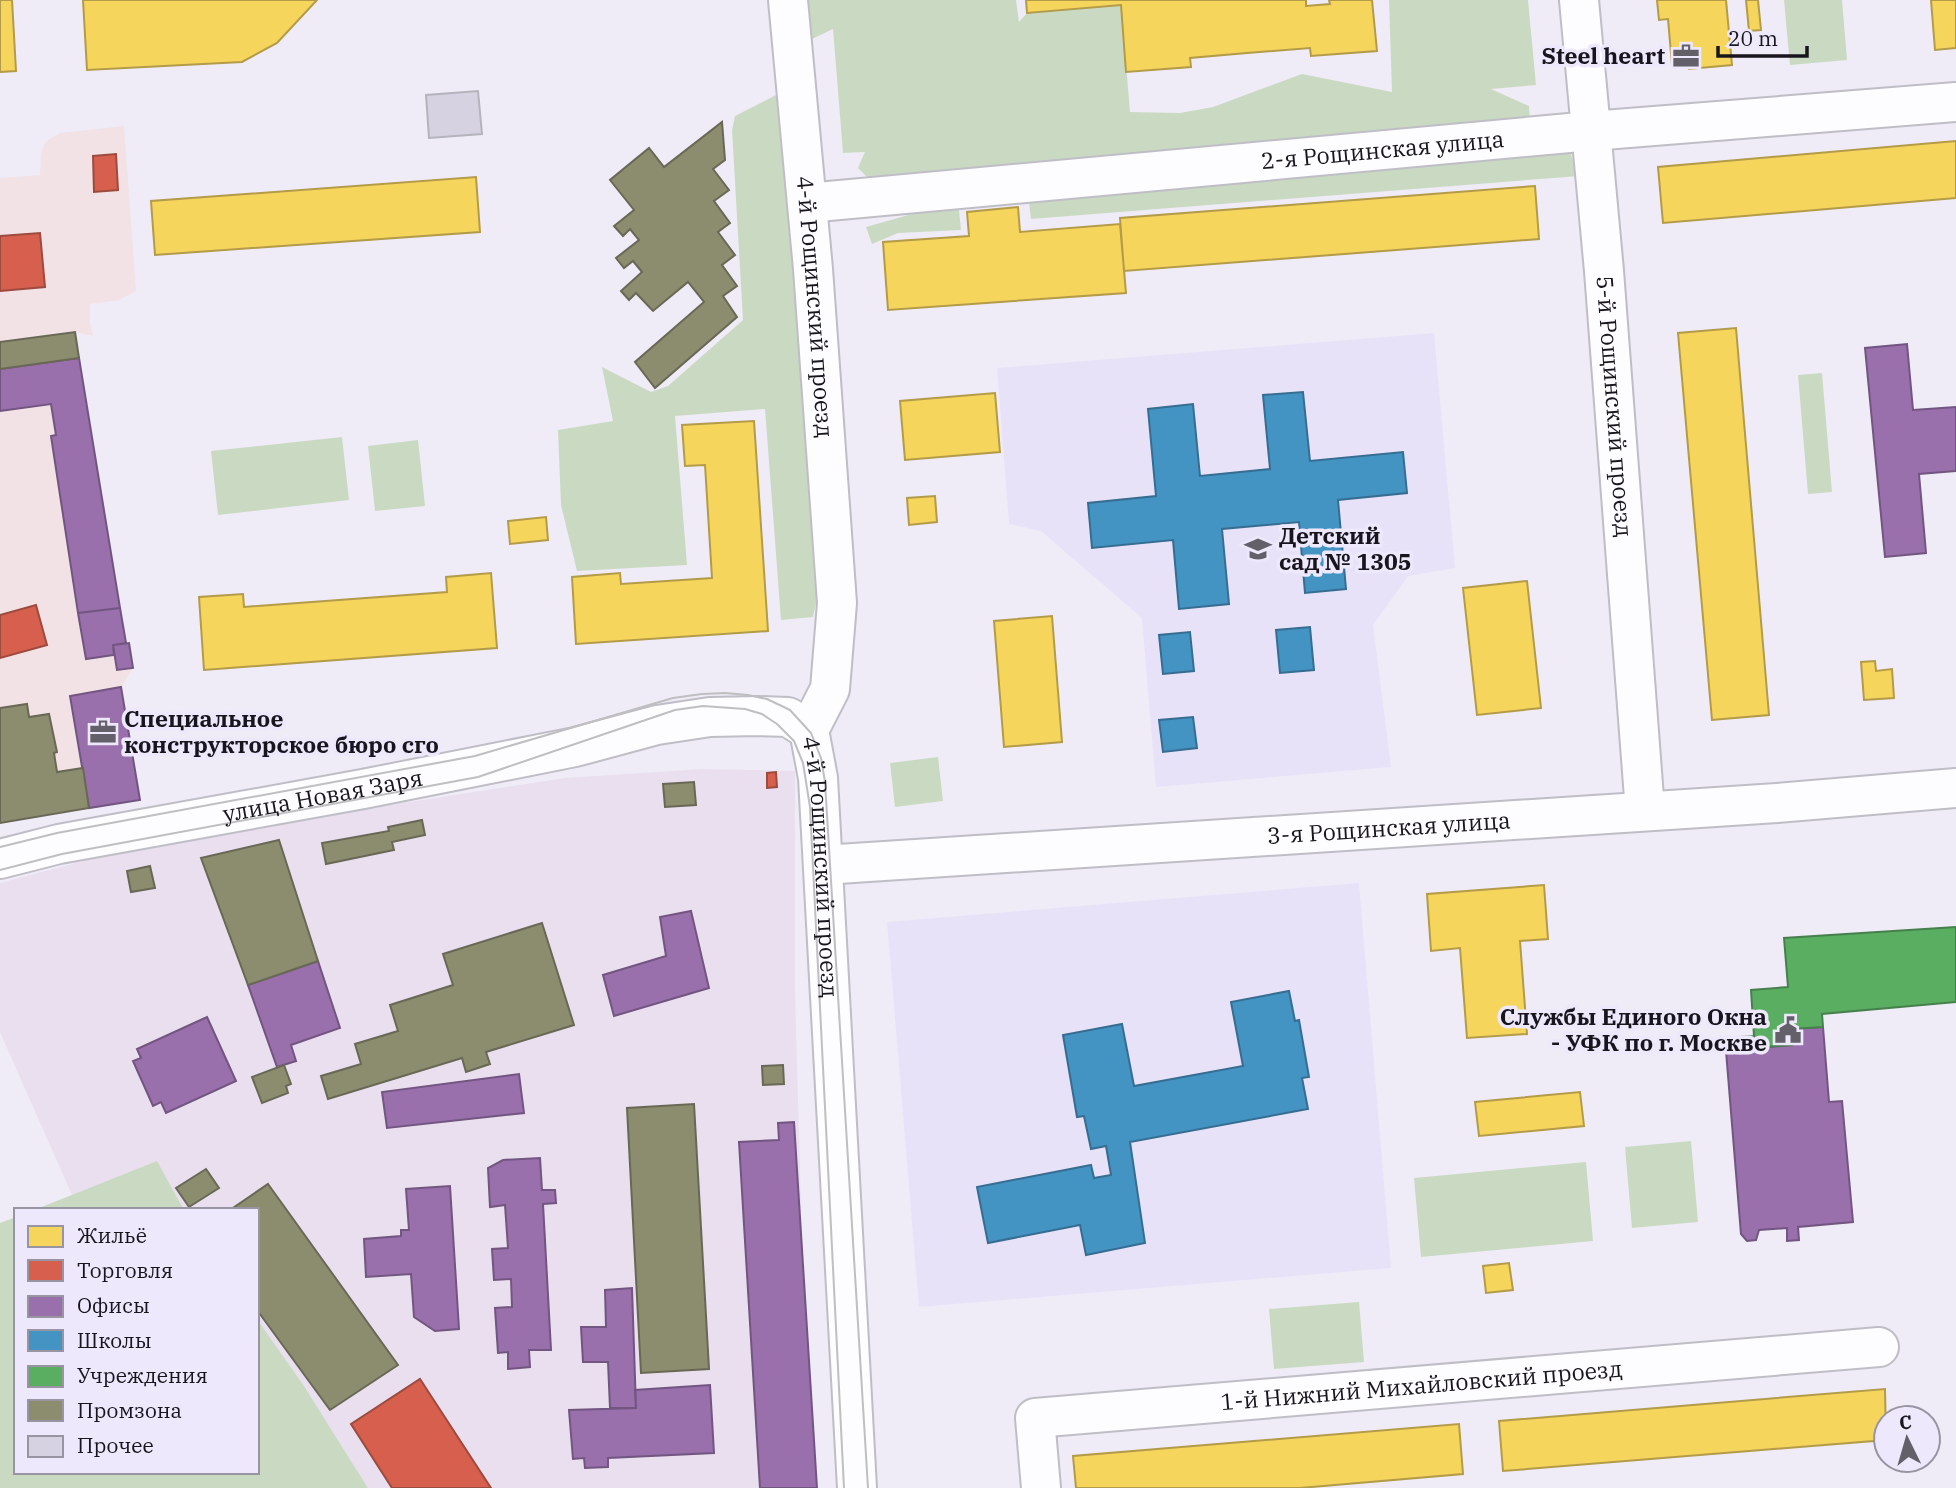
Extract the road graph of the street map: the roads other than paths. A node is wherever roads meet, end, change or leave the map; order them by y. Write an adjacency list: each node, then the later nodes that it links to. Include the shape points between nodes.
1 (788, 0): 5 (street, 4-й Рощинский проезд)
2 (1579, 0): 4 (street, 5-й Рощинский проезд)
3 (1956, 102): 4 (street, 2-я Рощинская улица)
4 (1591, 131): 5 (street, 2-я Рощинская улица); 8 (street, 5-й Рощинский проезд)
5 (807, 203): 6 (street, 4-й Рощинский проезд, via 837,603 830,689)
6 (809, 730): 9 (street, улица Новая Заря, via 788,717 758,716 657,725 575,747); 10 (street, 4-й Рощинский проезд, via 818,778)
7 (1956, 788): 8 (street, 3-я Рощинская улица)
8 (1645, 811): 10 (street, 3-я Рощинская улица)
9 (0, 859)
10 (822, 864): 12 (street, 4-й Рощинский проезд)
11 (1879, 1347): 13 (street, 1-й Нижний Михайловский проезд, via 1035,1418)
12 (857, 1488)
13 (1041, 1488)

